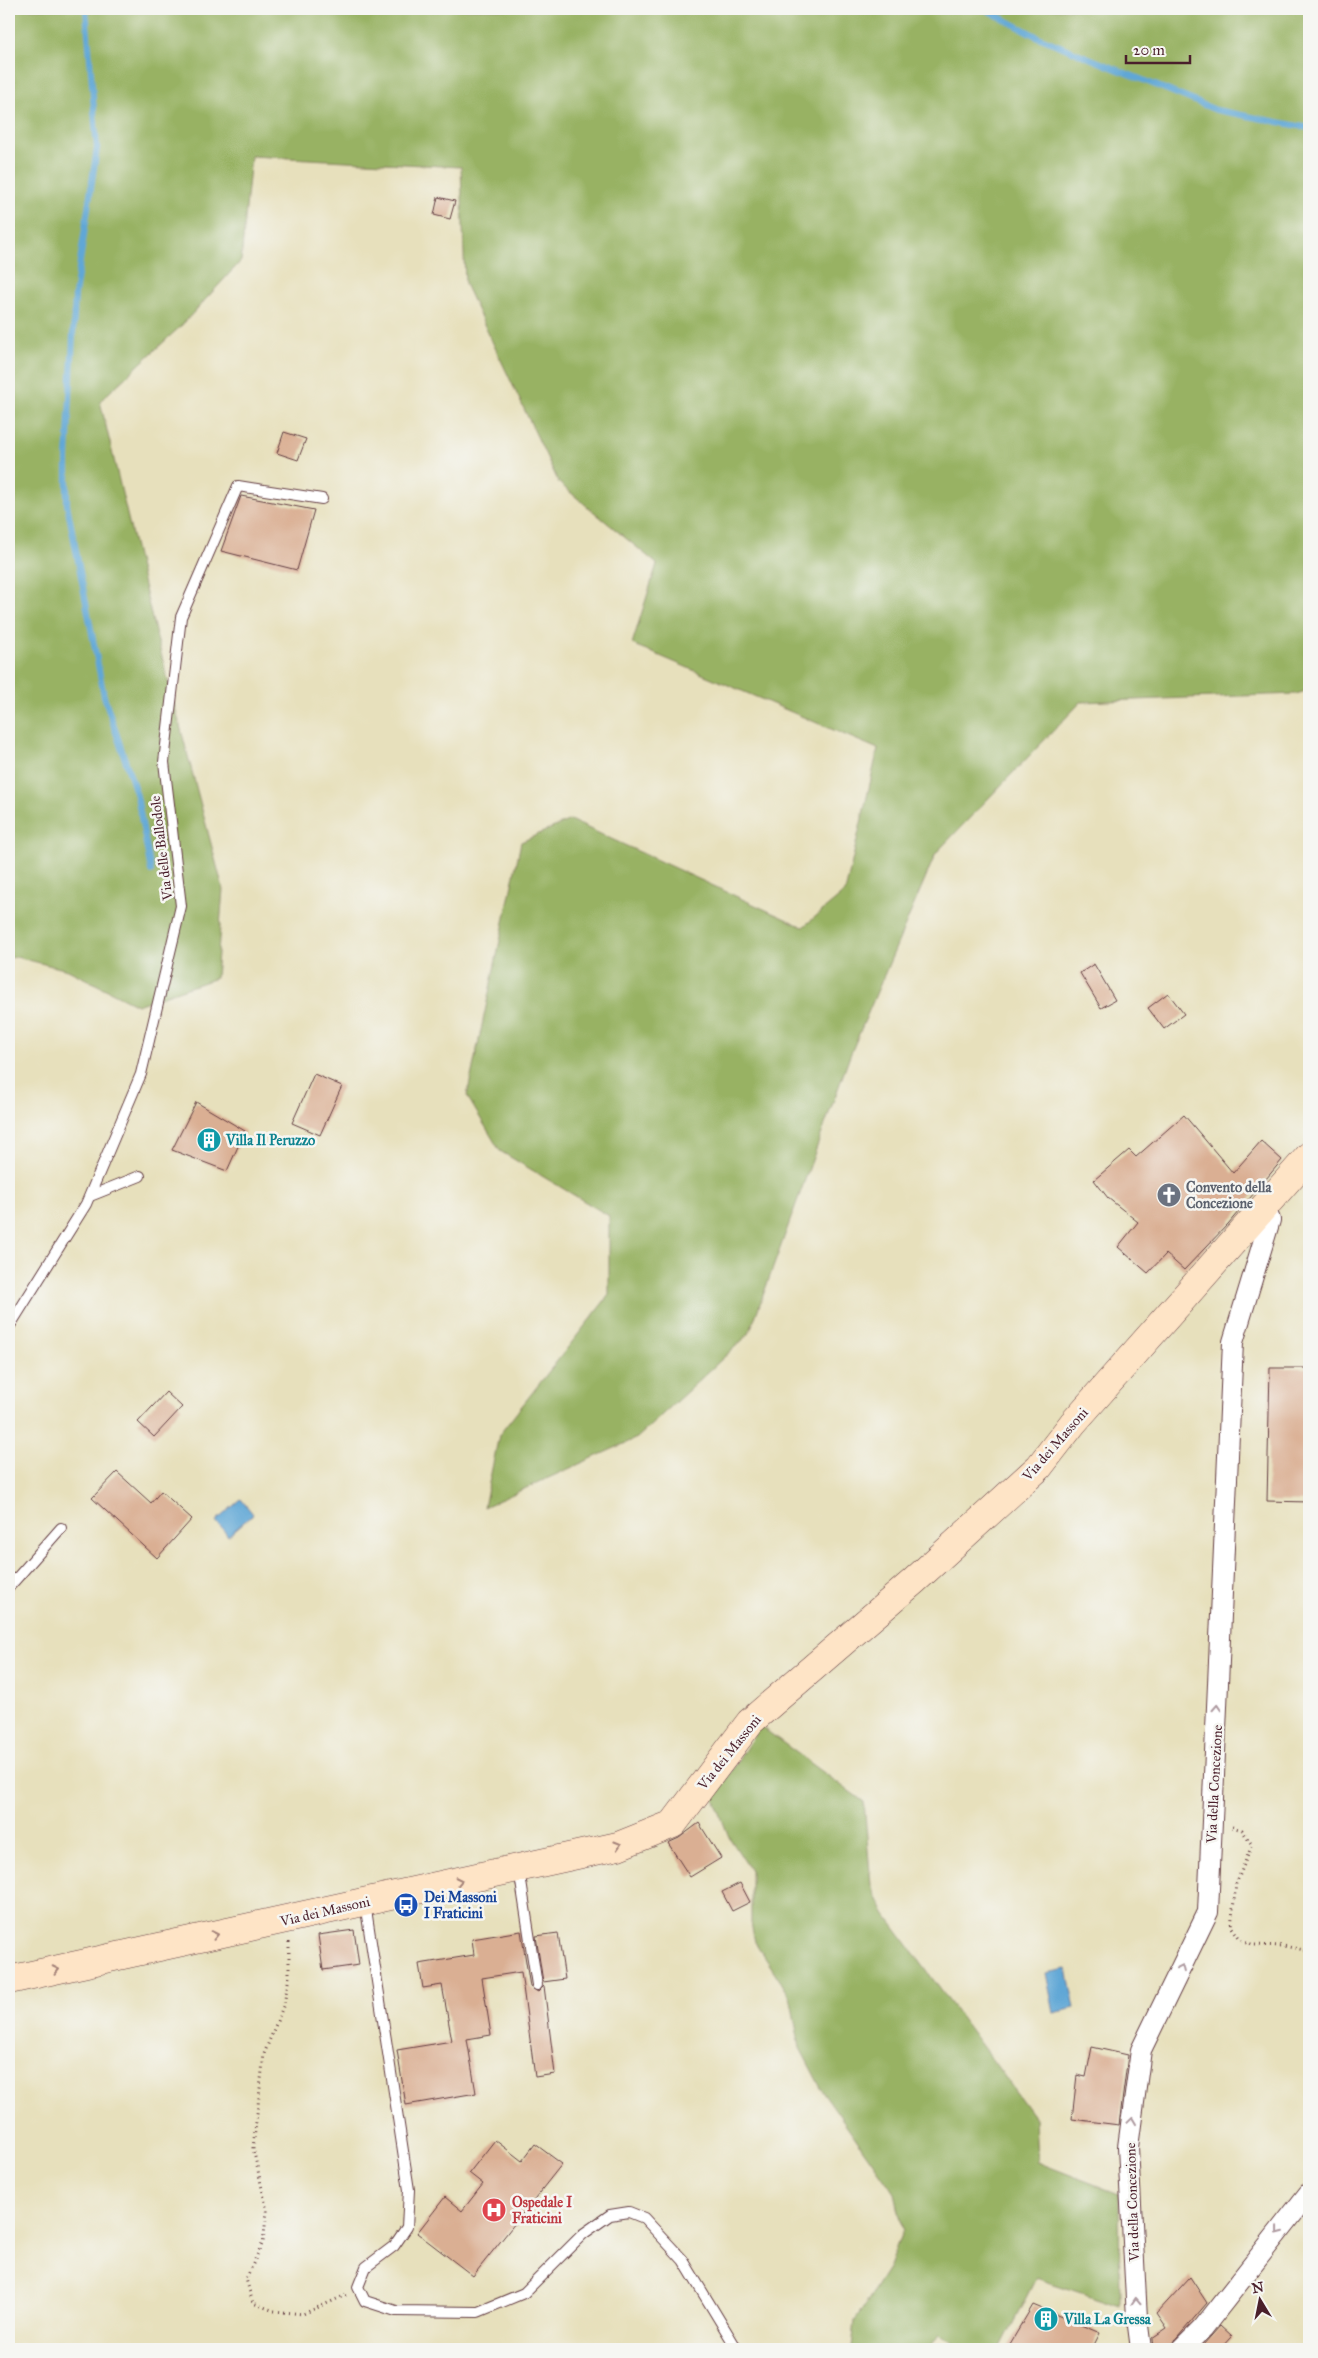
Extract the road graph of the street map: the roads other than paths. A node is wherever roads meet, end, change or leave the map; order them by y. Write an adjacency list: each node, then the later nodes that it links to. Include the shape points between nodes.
1 (322, 499): 4 (lane, Via delle Ballodole, via 238,486 181,616 164,762 181,906 141,1074)
2 (1309, 1156): 5 (street, Via dei Massoni)
3 (140, 1176): 4 (lane)
4 (90, 1196): 6 (lane, Via delle Ballodole)
5 (1265, 1208): 9 (street, Via dei Massoni, one-way to 5, via 618,1846 673,1824 750,1722 914,1581 1039,1467 1073,1423); 15 (street, Via della Concezione, one-way to 5, via 1137,2318 1129,2137 1141,2050 1208,1912 1233,1342 1270,1220)
6 (9, 1327)
7 (61, 1528): 8 (lane)
8 (9, 1587)
9 (519, 1868): 10 (street, Via dei Massoni, one-way to 9); 12 (lane)
10 (365, 1902): 11 (street, Via dei Massoni, one-way to 10); 14 (lane, via 409,2190 407,2227 394,2246 366,2267 358,2287 365,2301 396,2311 478,2312 524,2293 583,2234 610,2215 629,2212 644,2218 683,2260)
11 (9, 1980)
12 (537, 1985)
13 (1309, 2193): 16 (street, one-way to 16, via 1203,2328)
14 (737, 2349)
15 (1142, 2349)
16 (1182, 2349)

